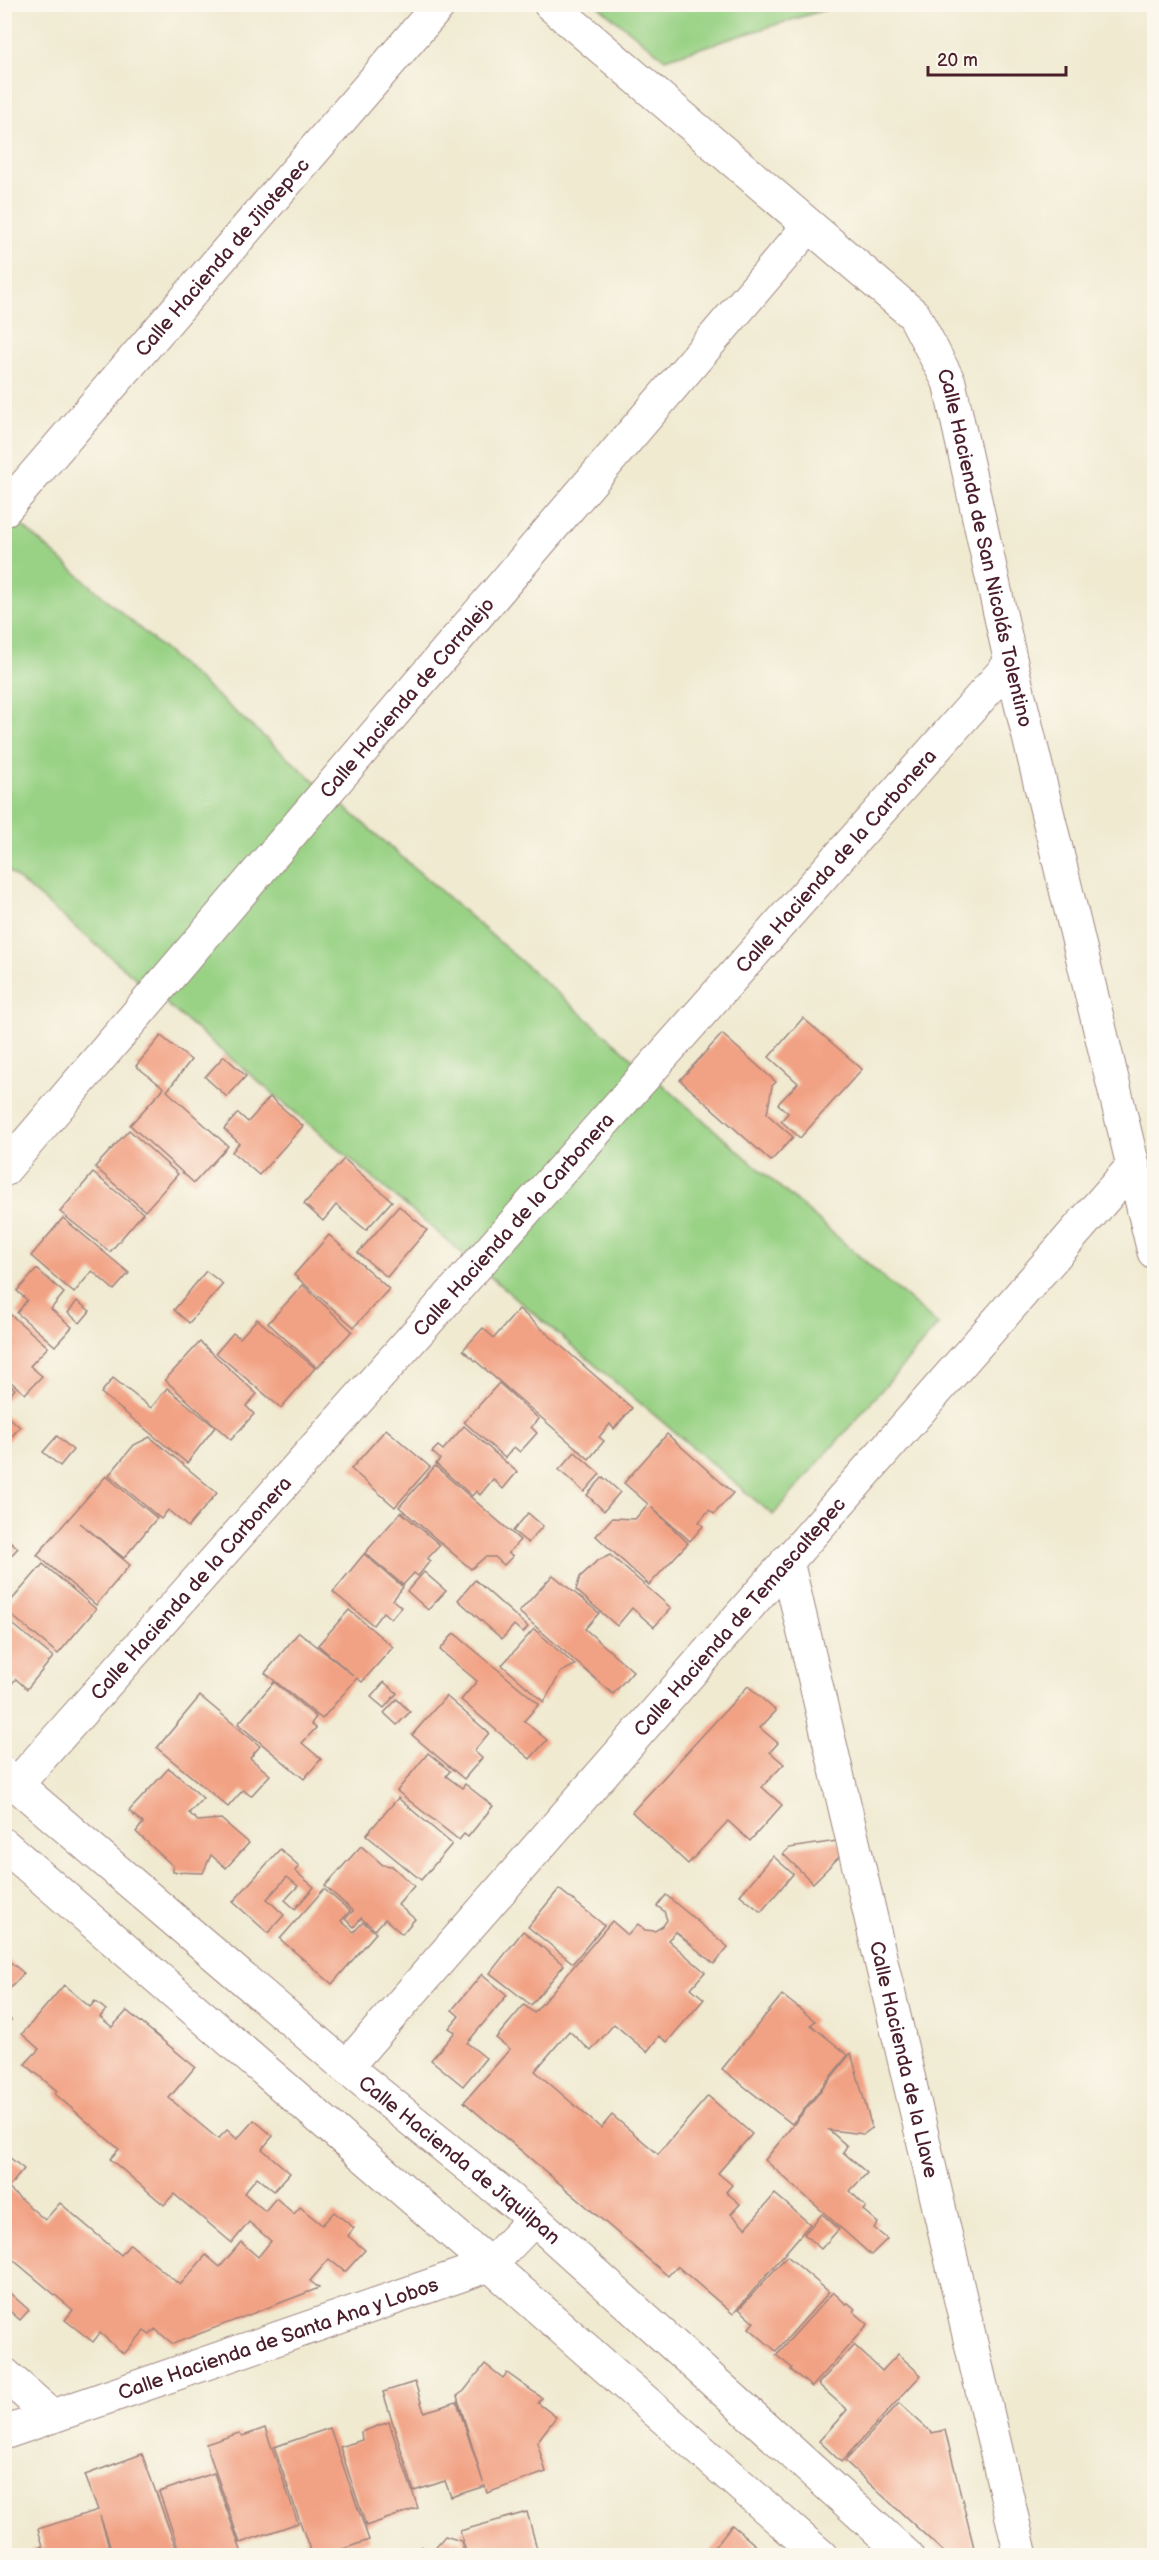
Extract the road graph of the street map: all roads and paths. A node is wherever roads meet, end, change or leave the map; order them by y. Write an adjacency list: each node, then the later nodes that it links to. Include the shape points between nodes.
1 (440, 4): 4 (street, Calle Hacienda de Jilotepec)
2 (550, 4): 3 (street, Calle Hacienda de San Nicolás Tolentino)
3 (809, 225): 5 (street, Calle Hacienda de San Nicolás Tolentino, via 914,315 948,382); 7 (street, Calle Hacienda de Corralejo)
4 (4, 510)
5 (1011, 663): 6 (street, Calle Hacienda de San Nicolás Tolentino); 10 (street, Calle Hacienda de la Carbonera)
6 (1133, 1166): 8 (street, Calle Hacienda de San Nicolás Tolentino); 9 (street, Calle Hacienda de Temascaltepec)
7 (4, 1170)
8 (1155, 1252)
9 (787, 1561): 12 (street, Calle Hacienda de Temascaltepec); 20 (street, Calle Hacienda de la Llave)
10 (11, 1779): 12 (street, Calle Hacienda de Jiquilpan)
11 (4, 1845): 14 (street)
12 (346, 2067): 13 (street, Calle Hacienda de Jiquilpan)
13 (534, 2219): 14 (street, Calle Hacienda de Santa Ana y Lobos); 19 (street, Calle Hacienda de Jiquilpan)
14 (490, 2265): 16 (street, Calle Hacienda de Santa Ana y Lobos); 18 (street)
15 (4, 2374): 16 (street)
16 (52, 2416): 17 (street, Calle Hacienda de Santa Ana y Lobos)
17 (4, 2433)
18 (821, 2556)
19 (908, 2556)
20 (1021, 2556)

